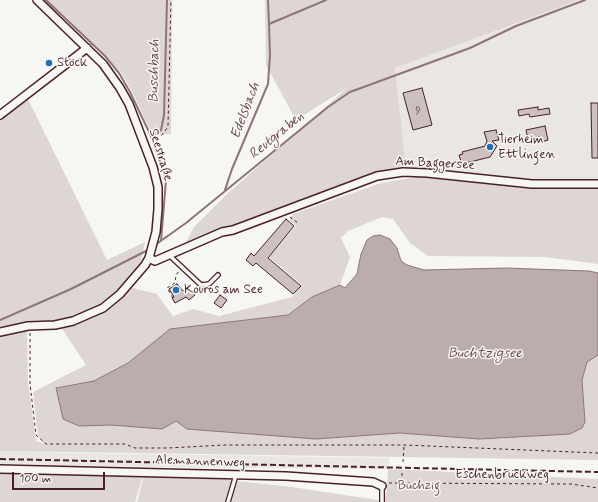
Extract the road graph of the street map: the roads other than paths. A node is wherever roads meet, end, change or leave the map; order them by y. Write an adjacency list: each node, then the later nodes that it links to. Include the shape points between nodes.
1 (37, 0): 2 (street, Seestraße)
2 (87, 48): 3 (street); 5 (street, Seestraße, via 103,64 120,88 146,146 158,187 158,209)
3 (0, 115)
4 (598, 184): 6 (street, Am Baggersee, via 532,184 403,172 377,176 222,232)
5 (150, 255): 6 (street, via 155,261); 8 (street, Seestraße, via 120,294 103,308 74,321)
6 (168, 255): 7 (lane, via 201,285 209,284)
7 (218, 275)
8 (0, 332)
9 (0, 469): 10 (street, Alemannenweg)
10 (236, 475): 11 (street, Alemannenweg, via 373,482); 12 (lane)
11 (382, 486): 13 (lane)
12 (228, 502)
13 (382, 502)

